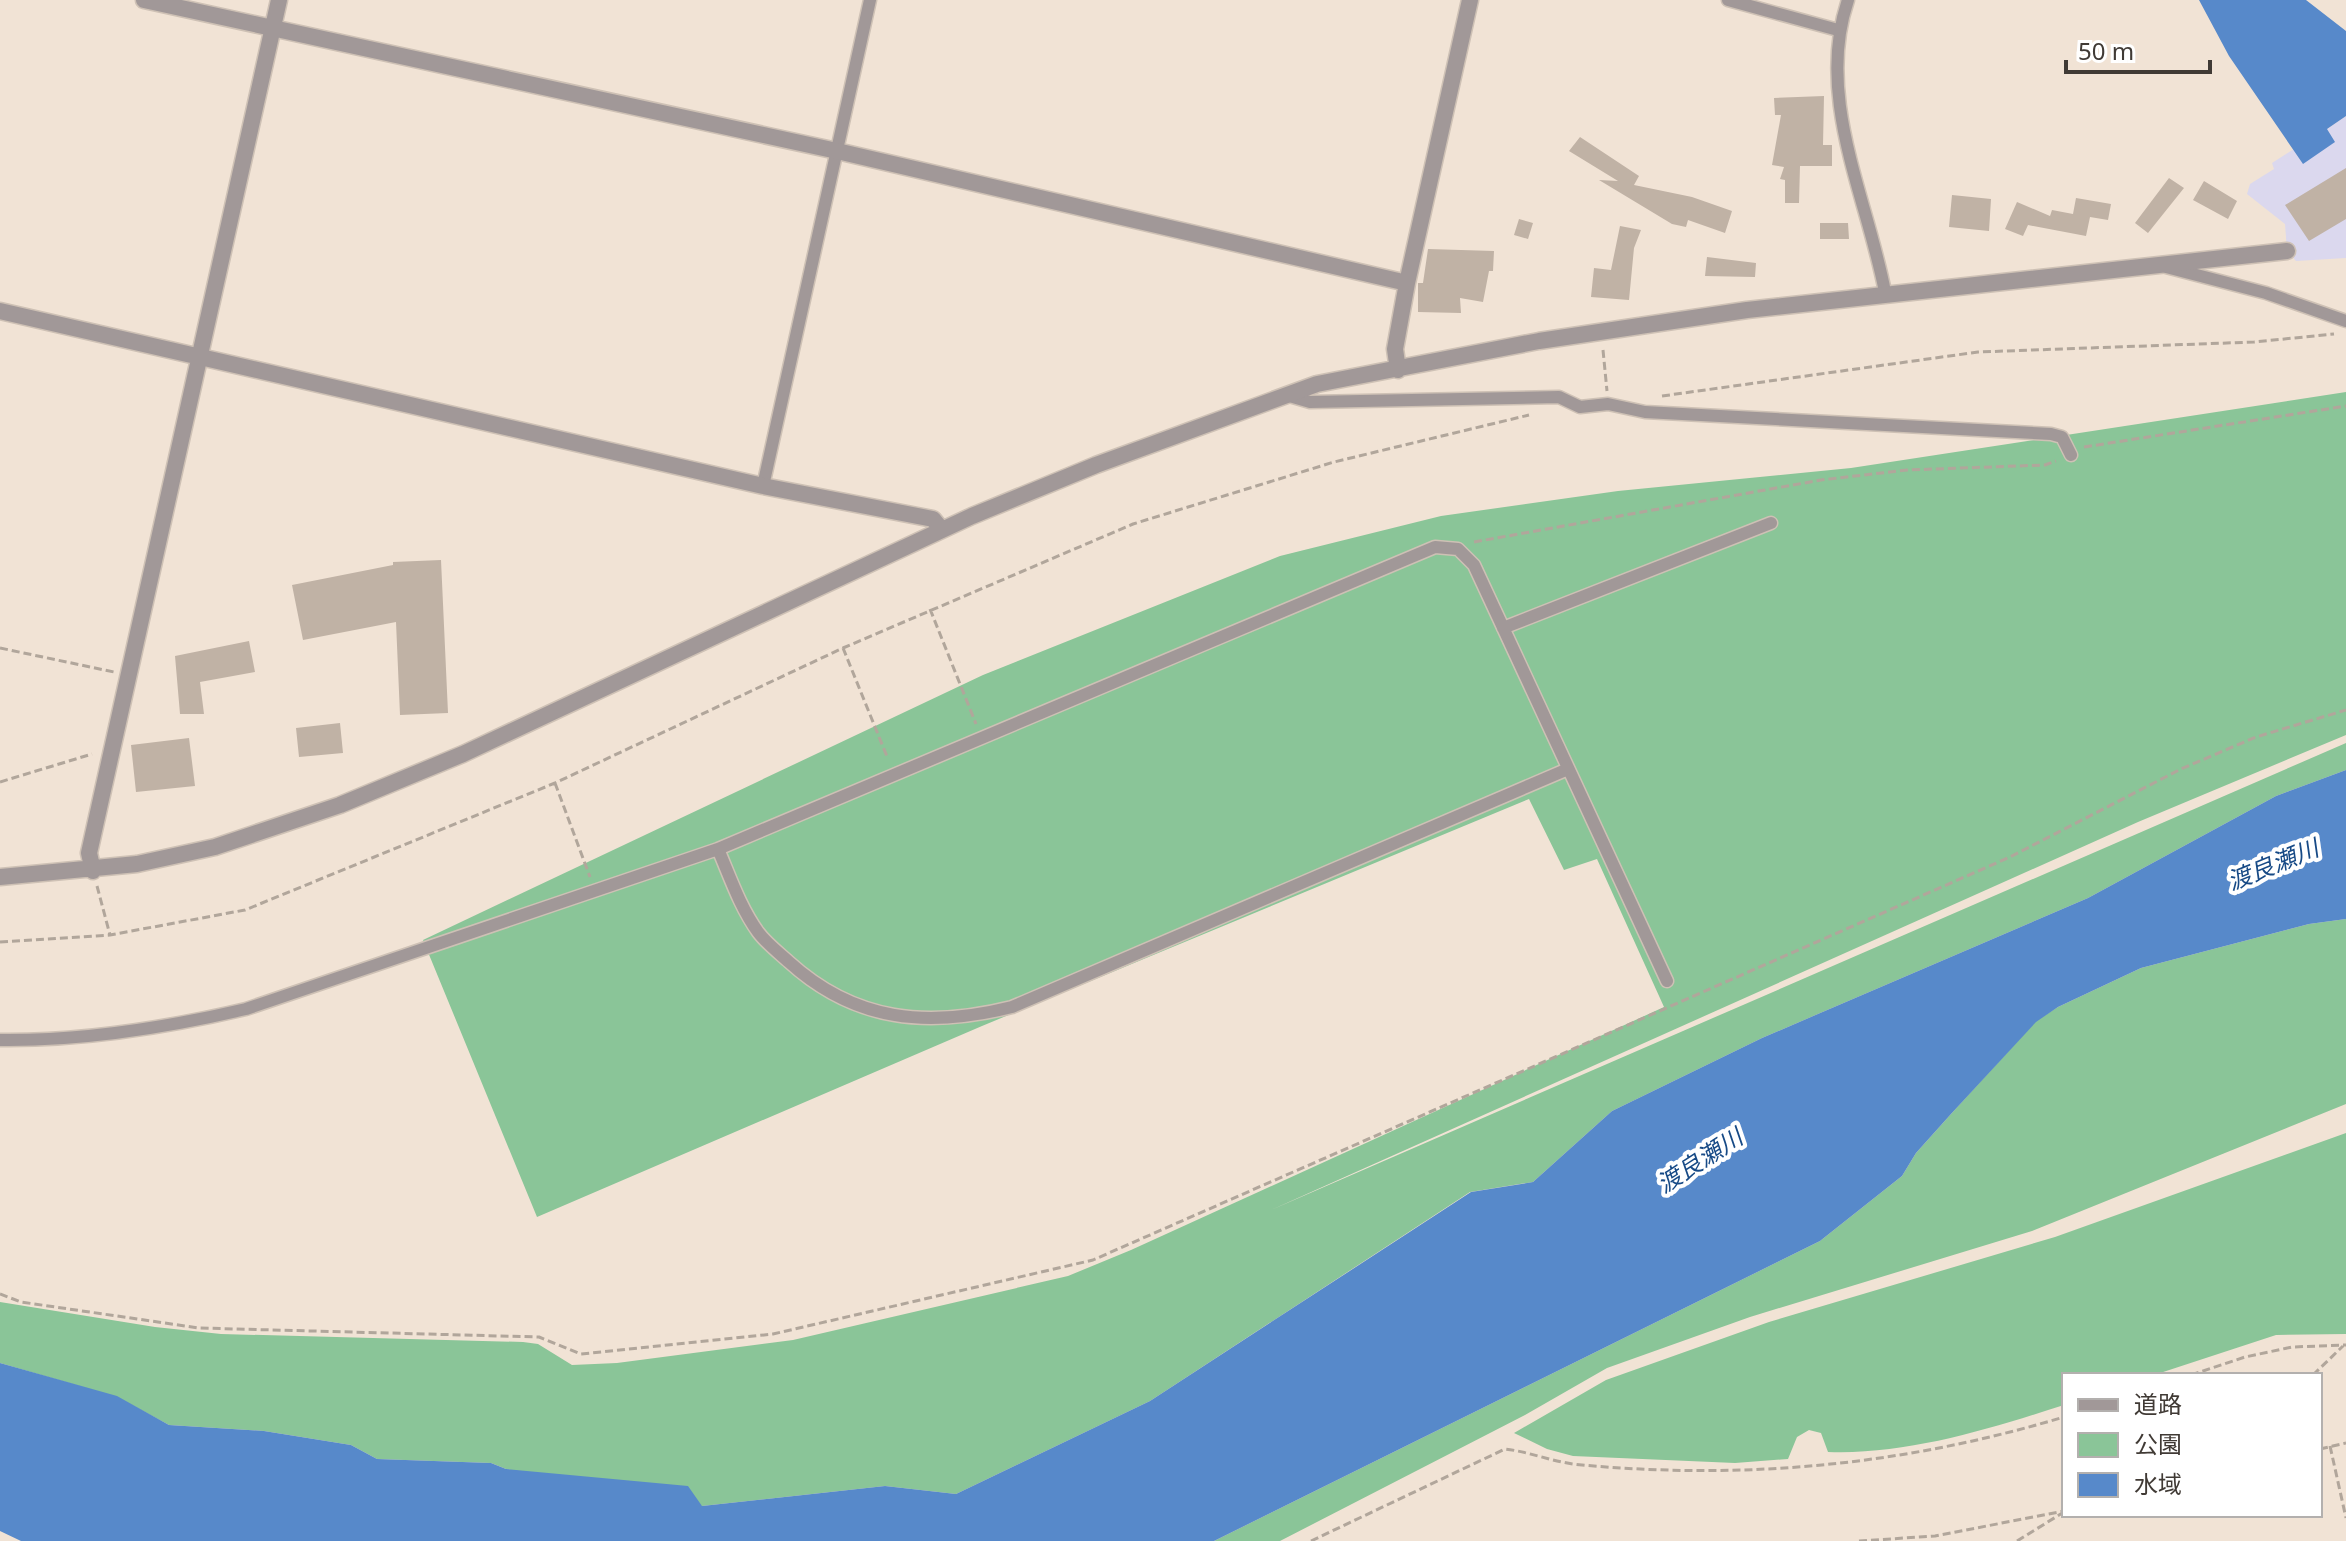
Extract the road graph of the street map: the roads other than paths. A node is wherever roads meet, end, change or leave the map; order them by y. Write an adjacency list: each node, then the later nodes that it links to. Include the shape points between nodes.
1 (144, 0): 7 (street)
2 (279, 0): 7 (street)
3 (870, 0): 9 (lane)
4 (1470, 0): 12 (street)
5 (1728, 0): 8 (lane)
6 (1848, 0): 8 (lane)
7 (272, 29): 9 (street); 16 (street)
8 (1838, 30): 13 (lane, via 1841,125)
9 (837, 151): 12 (street); 20 (lane)
10 (2287, 251): 11 (street)
11 (2158, 265): 13 (street); 15 (lane)
12 (1407, 283): 17 (street, via 1395,349)
13 (1885, 292): 17 (street, via 1539,341)
14 (0, 311): 16 (street)
15 (2346, 321)
16 (201, 357): 20 (street); 26 (street, via 89,853)
17 (1398, 370): 18 (street)
18 (1283, 394): 19 (lane, via 1310,402 1559,397 1580,407 1608,404 1645,412 2051,434 2062,437); 22 (street, via 1039,487)
19 (2071, 455)
20 (763, 486): 22 (street, via 933,519)
21 (1771, 523): 23 (lane)
22 (942, 530): 26 (street, via 400,783 215,847)
23 (1503, 628): 24 (lane); 25 (lane, via 1474,565 1458,549 1413,555)
24 (1568, 769): 25 (lane, via 1012,1007 949,1020 872,1010 811,982 759,933); 28 (lane)
25 (718, 849): 29 (lane, via 246,1009 80,1037)
26 (93, 871): 27 (street)
27 (0, 877)
28 (1667, 981)
29 (0, 1040)

